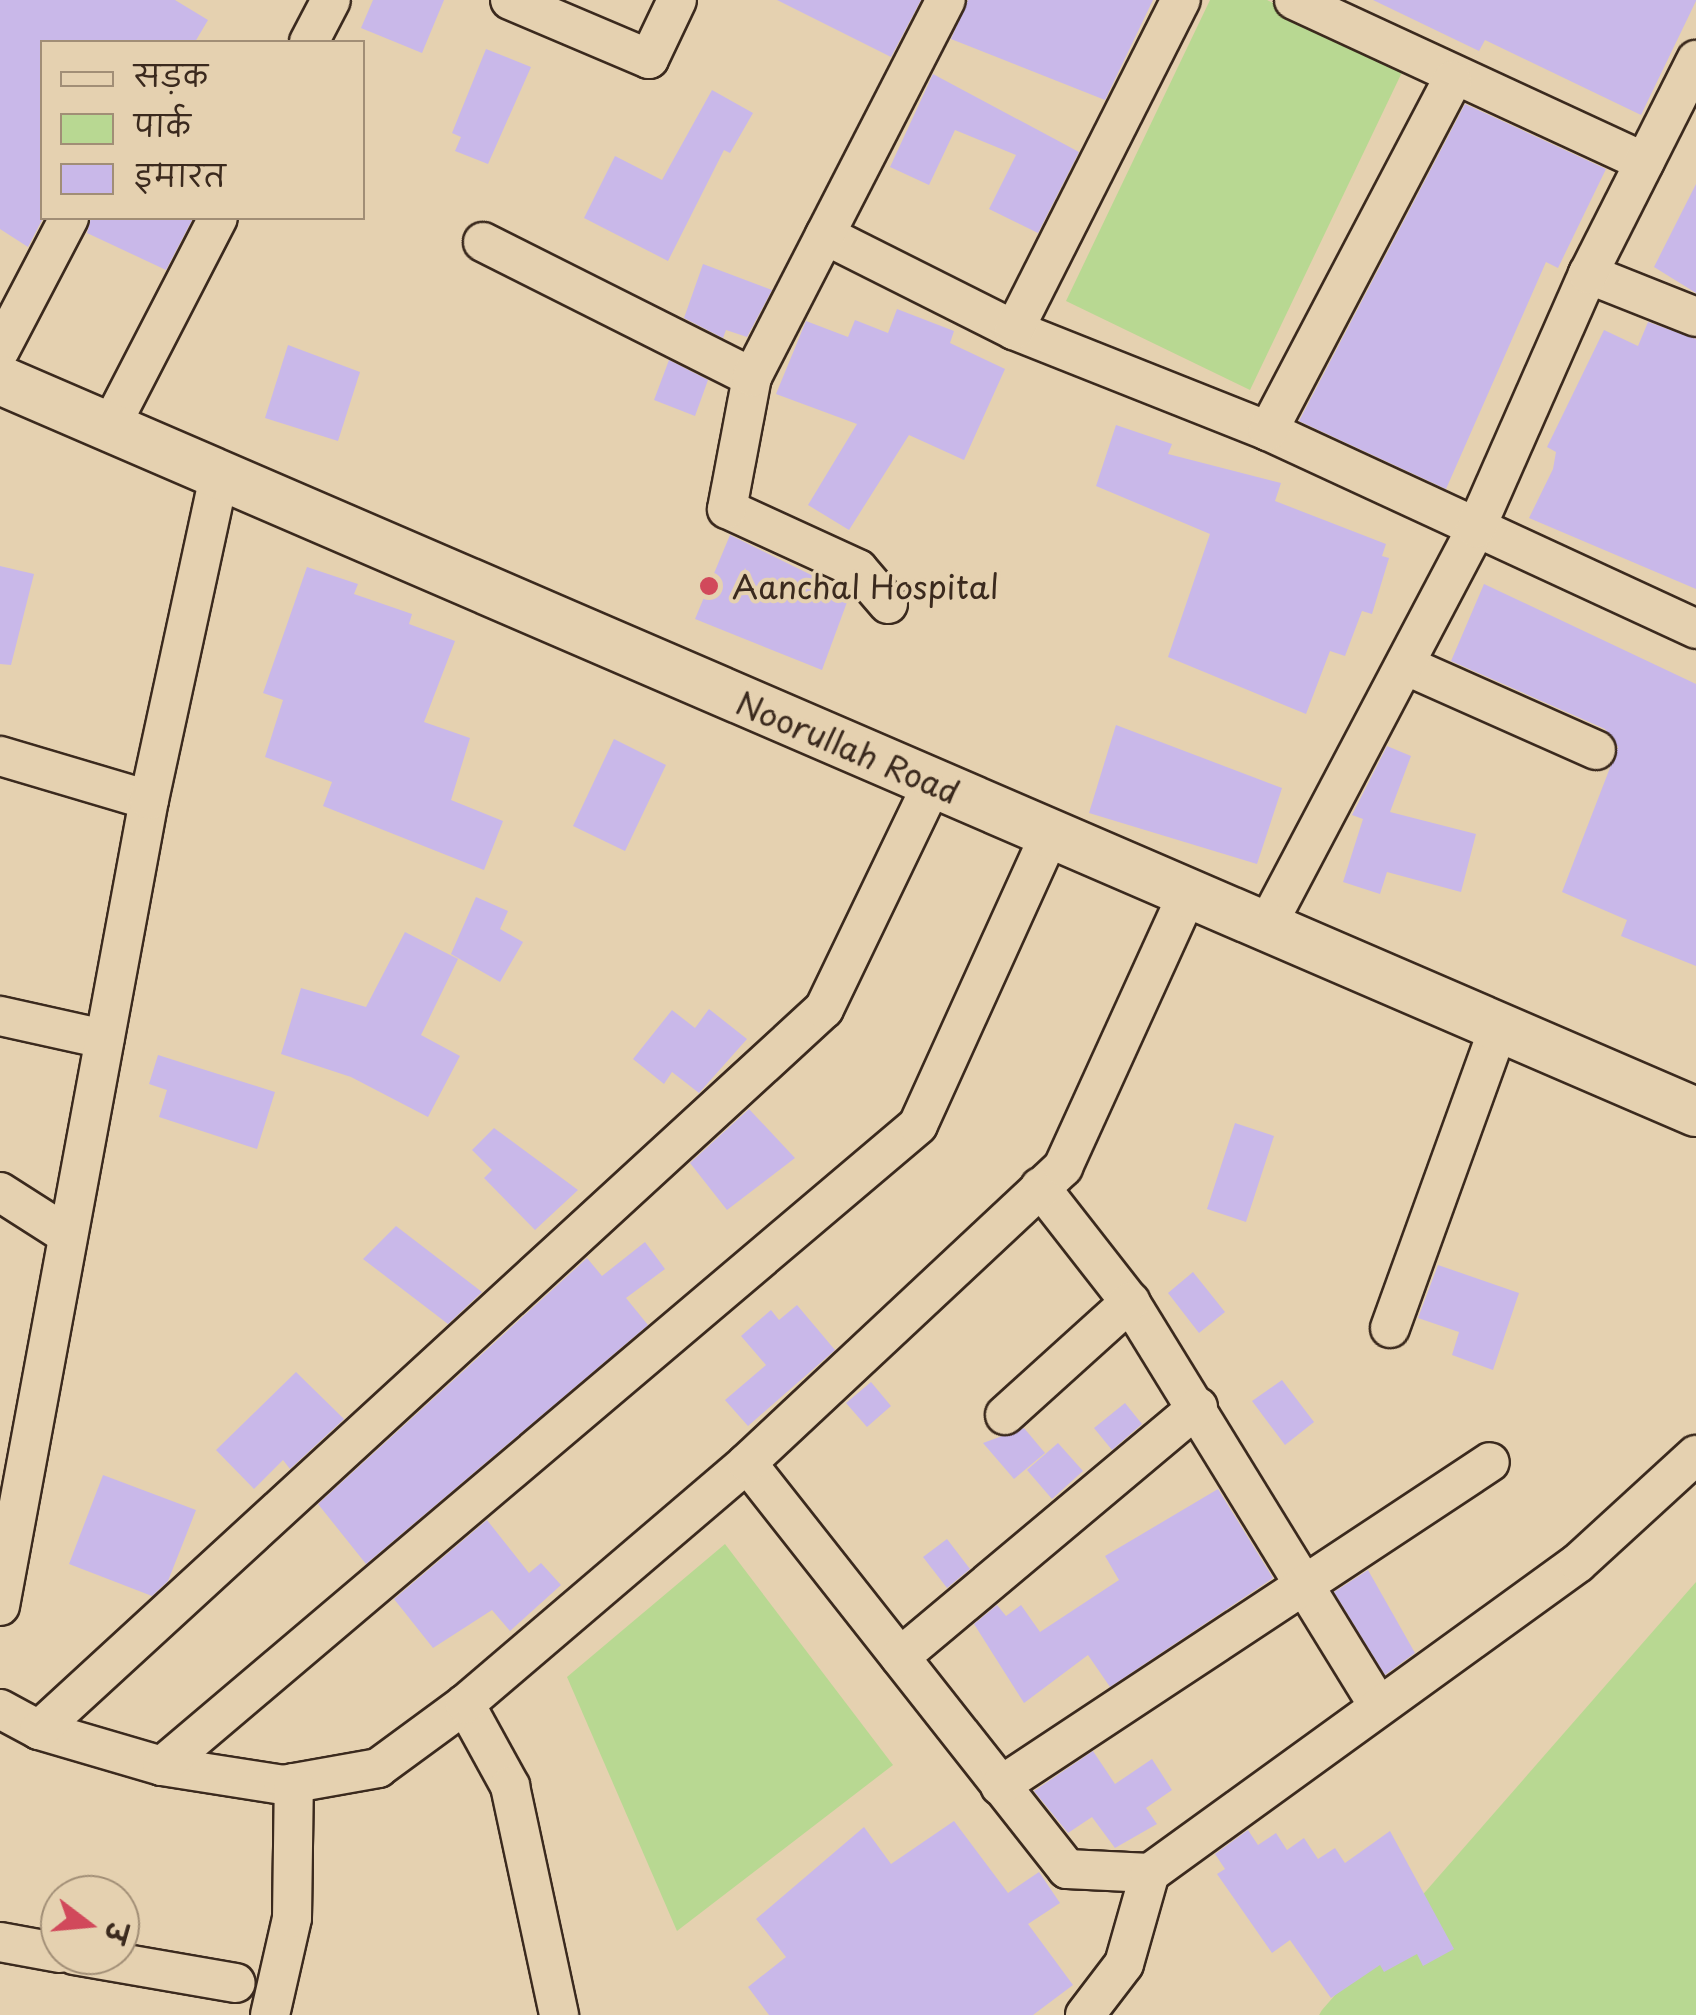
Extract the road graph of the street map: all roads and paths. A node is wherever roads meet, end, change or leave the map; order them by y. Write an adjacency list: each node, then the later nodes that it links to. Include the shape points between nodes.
1 (331, 0): 7 (street)
2 (510, 0): 3 (street, via 649,59)
3 (677, 0)
4 (946, 0): 13 (street)
5 (1181, 0): 17 (street)
6 (1294, 0): 9 (street)
7 (310, 40)
8 (1696, 60): 10 (street)
9 (1452, 80): 10 (street); 22 (street)
10 (1644, 162): 15 (street)
11 (68, 220): 18 (street)
12 (217, 220): 21 (street)
13 (825, 235): 17 (street); 19 (street)
14 (483, 242): 19 (street)
15 (1588, 274): 16 (street); 24 (street)
16 (1696, 317)
17 (1014, 330): 22 (street)
18 (0, 350)
19 (752, 377): 25 (street, via 727,509 858,569)
20 (0, 380): 21 (main road, Noorullah Road)
21 (109, 428): 23 (main road, Noorullah Road)
22 (1268, 431): 24 (street)
23 (219, 476): 30 (main road, Noorullah Road); 31 (street)
24 (1476, 528): 26 (street); 27 (street)
25 (888, 604)
26 (1696, 629)
27 (1406, 665): 28 (street); 34 (street)
28 (1596, 750)
29 (0, 756): 31 (street)
30 (934, 784): 32 (main road, Noorullah Road); 55 (street, via 824,1009)
31 (149, 800): 37 (street)
32 (1050, 834): 33 (main road, Noorullah Road); 56 (street, via 918,1125)
33 (1188, 893): 34 (main road, Noorullah Road); 39 (street, via 1063,1166)
34 (1266, 927): 36 (main road, Noorullah Road)
35 (0, 1016): 37 (street)
36 (1499, 1027): 38 (main road, Noorullah Road); 43 (street)
37 (104, 1039): 41 (street)
38 (1696, 1112)
39 (1040, 1187): 42 (street); 48 (street)
40 (0, 1192): 41 (street)
41 (66, 1234): 50 (street)
42 (1130, 1302): 44 (street); 45 (street)
43 (1390, 1328)
44 (1198, 1407): 49 (street); 51 (street)
45 (1005, 1415)
46 (1696, 1455): 53 (street, via 1578,1563)
47 (1490, 1462): 49 (street)
48 (747, 1463): 51 (street); 52 (street)
49 (1302, 1583): 53 (street); 58 (street)
50 (1, 1587)
51 (900, 1658): 58 (street)
52 (465, 1704): 57 (street, via 378,1768); 65 (street, via 510,1786)
53 (1377, 1704): 59 (street)
54 (0, 1709): 55 (street)
55 (39, 1730): 56 (street)
56 (162, 1766): 57 (street)
57 (294, 1783): 64 (street, via 292,1918)
58 (1000, 1786): 59 (street, via 1067,1870)
59 (1150, 1873): 66 (street, via 1124,1964)
60 (0, 1942): 61 (street)
61 (40, 1949)
62 (140, 1966): 63 (street)
63 (236, 1983)
64 (270, 2015)
65 (559, 2015)
66 (1085, 2015)

